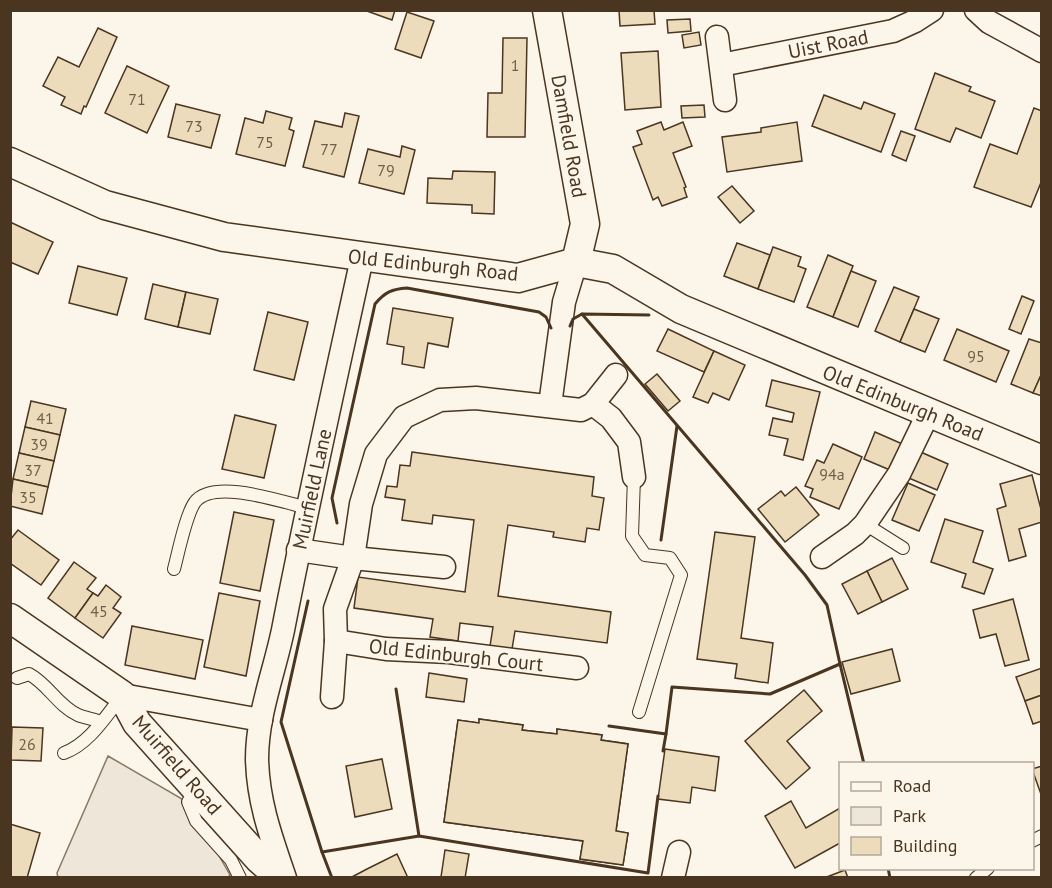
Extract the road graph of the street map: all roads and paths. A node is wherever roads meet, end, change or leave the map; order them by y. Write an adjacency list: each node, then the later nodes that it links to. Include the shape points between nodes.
1 (547, 10): 10 (street, Damfield Road, via 585,224)
2 (932, 10): 6 (street, Uist Road, via 893,32)
3 (976, 10): 5 (street, via 989,22)
4 (717, 37): 6 (street)
5 (1041, 51)
6 (721, 65): 7 (street)
7 (725, 100)
8 (10, 162): 9 (street, Old Edinburgh Road, via 105,205 192,229)
9 (362, 258): 10 (street, Old Edinburgh Road, via 518,278); 17 (street, Muirfield Lane)
10 (576, 262): 13 (street, via 564,302); 14 (street, Old Edinburgh Road, via 613,269 681,309)
11 (616, 375): 12 (street)
12 (593, 404): 13 (street, via 581,410); 16 (street, via 611,418 628,442)
13 (550, 405): 22 (street, via 476,398 440,400 404,417 376,454)
14 (928, 414): 15 (street, Old Edinburgh Road); 18 (street, via 899,474)
15 (1041, 460)
16 (634, 477): 31 (lane, via 632,536 645,555 670,558 681,575)
17 (308, 508): 20 (street, Muirfield Lane); 24 (lane, via 228,490 211,493 196,500 191,510)
18 (865, 524): 19 (lane); 21 (street)
19 (903, 548)
20 (298, 550): 22 (street); 32 (street, Muirfield Lane)
21 (822, 557)
22 (353, 558): 23 (street); 26 (street, via 335,609)
23 (444, 567)
24 (174, 570)
25 (10, 618): 29 (street, Muirfield Road)
26 (336, 641): 27 (street, Old Edinburgh Court); 30 (street)
27 (577, 668)
28 (17, 678): 33 (lane, via 29,674 41,680 77,715)
29 (122, 695): 32 (street); 33 (lane); 35 (street, Muirfield Road, via 137,723)
30 (332, 697)
31 (639, 712)
32 (261, 720): 39 (street, Muirfield Lane, via 259,794)
33 (101, 722): 34 (lane, via 91,735)
34 (64, 753)
35 (197, 789): 37 (lane, via 188,802 196,821 231,860); 38 (street, Muirfield Road)
36 (679, 852): 40 (street)
37 (240, 878)
38 (280, 878)
39 (285, 878)
40 (673, 878)

